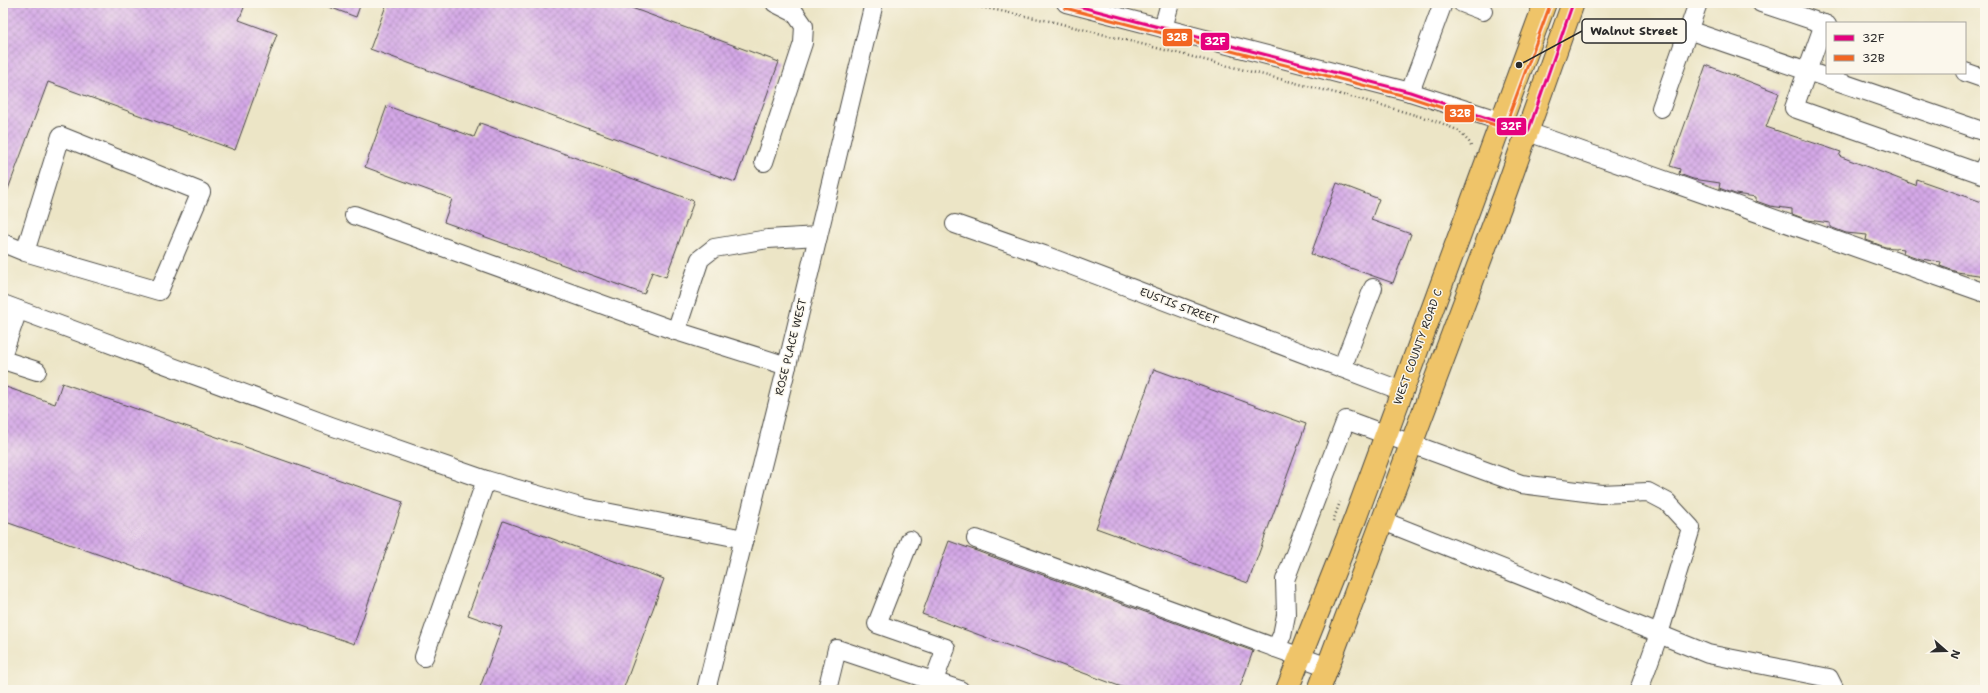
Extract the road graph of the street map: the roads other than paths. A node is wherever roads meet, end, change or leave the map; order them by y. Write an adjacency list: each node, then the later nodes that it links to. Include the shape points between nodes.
1 (775, 3): 23 (street, via 795,13 804,26 804,38)
2 (874, 3): 27 (street, ROSE PLACE WEST)
3 (1066, 3): 13 (street)
4 (1170, 3): 13 (street)
5 (1443, 3): 18 (street)
6 (1462, 3): 11 (street)
7 (1545, 3): 20 (main road, WEST COUNTY ROAD C)
8 (1573, 3): 21 (main road)
9 (1698, 3): 14 (street)
10 (1761, 3): 12 (street)
11 (1483, 11)
12 (1826, 25): 15 (street)
13 (1163, 28): 18 (street)
14 (1688, 30): 15 (street); 19 (street)
15 (1807, 71): 22 (street); 24 (street, via 1794,108 1982,174)
16 (1966, 72): 17 (street)
17 (1985, 79)
18 (1410, 92): 20 (street)
19 (1661, 108)
20 (1501, 122): 21 (street); 39 (main road, WEST COUNTY ROAD C)
21 (1528, 132): 31 (street); 41 (main road)
22 (1985, 132)
23 (764, 162)
24 (1985, 165)
25 (354, 215): 33 (street)
26 (955, 224): 37 (street, EUSTIS STREET)
27 (818, 236): 33 (street, via 778,238 714,248 700,259); 36 (street, ROSE PLACE WEST)
28 (3, 243): 29 (street)
29 (25, 252): 29 (street, via 159,291 201,192 61,136)
30 (1373, 288): 37 (street)
31 (1985, 294)
32 (10, 307): 34 (street); 42 (street)
33 (676, 331): 36 (street)
34 (3, 352)
35 (3, 360): 38 (street)
36 (787, 366): 44 (street, ROSE PLACE WEST)
37 (1342, 368): 39 (street, EUSTIS STREET)
38 (37, 371)
39 (1402, 391): 40 (main road, WEST COUNTY ROAD C)
40 (1386, 436): 41 (street); 48 (street, via 1346,420 1285,580 1286,615); 50 (main road, WEST COUNTY ROAD C)
41 (1413, 443): 43 (main road); 47 (street, via 1521,484 1602,494 1648,492 1667,502 1691,528)
42 (486, 480): 44 (street, via 580,507); 49 (street)
43 (1383, 521): 47 (street, via 1557,590); 51 (main road)
44 (744, 539): 53 (street, ROSE PLACE WEST)
45 (976, 539): 48 (street)
46 (910, 540): 52 (street, via 877,624 946,648)
47 (1659, 634): 58 (street); 59 (street, via 1708,654 1829,678)
48 (1276, 648): 50 (street)
49 (424, 657)
50 (1300, 657): 51 (street); 56 (main road, WEST COUNTY ROAD C)
51 (1328, 667): 57 (main road)
52 (934, 680): 54 (street, via 837,649); 55 (street)
53 (706, 690)
54 (828, 690)
55 (960, 690)
56 (1287, 690)
57 (1319, 690)
58 (1639, 690)
59 (1835, 690)

